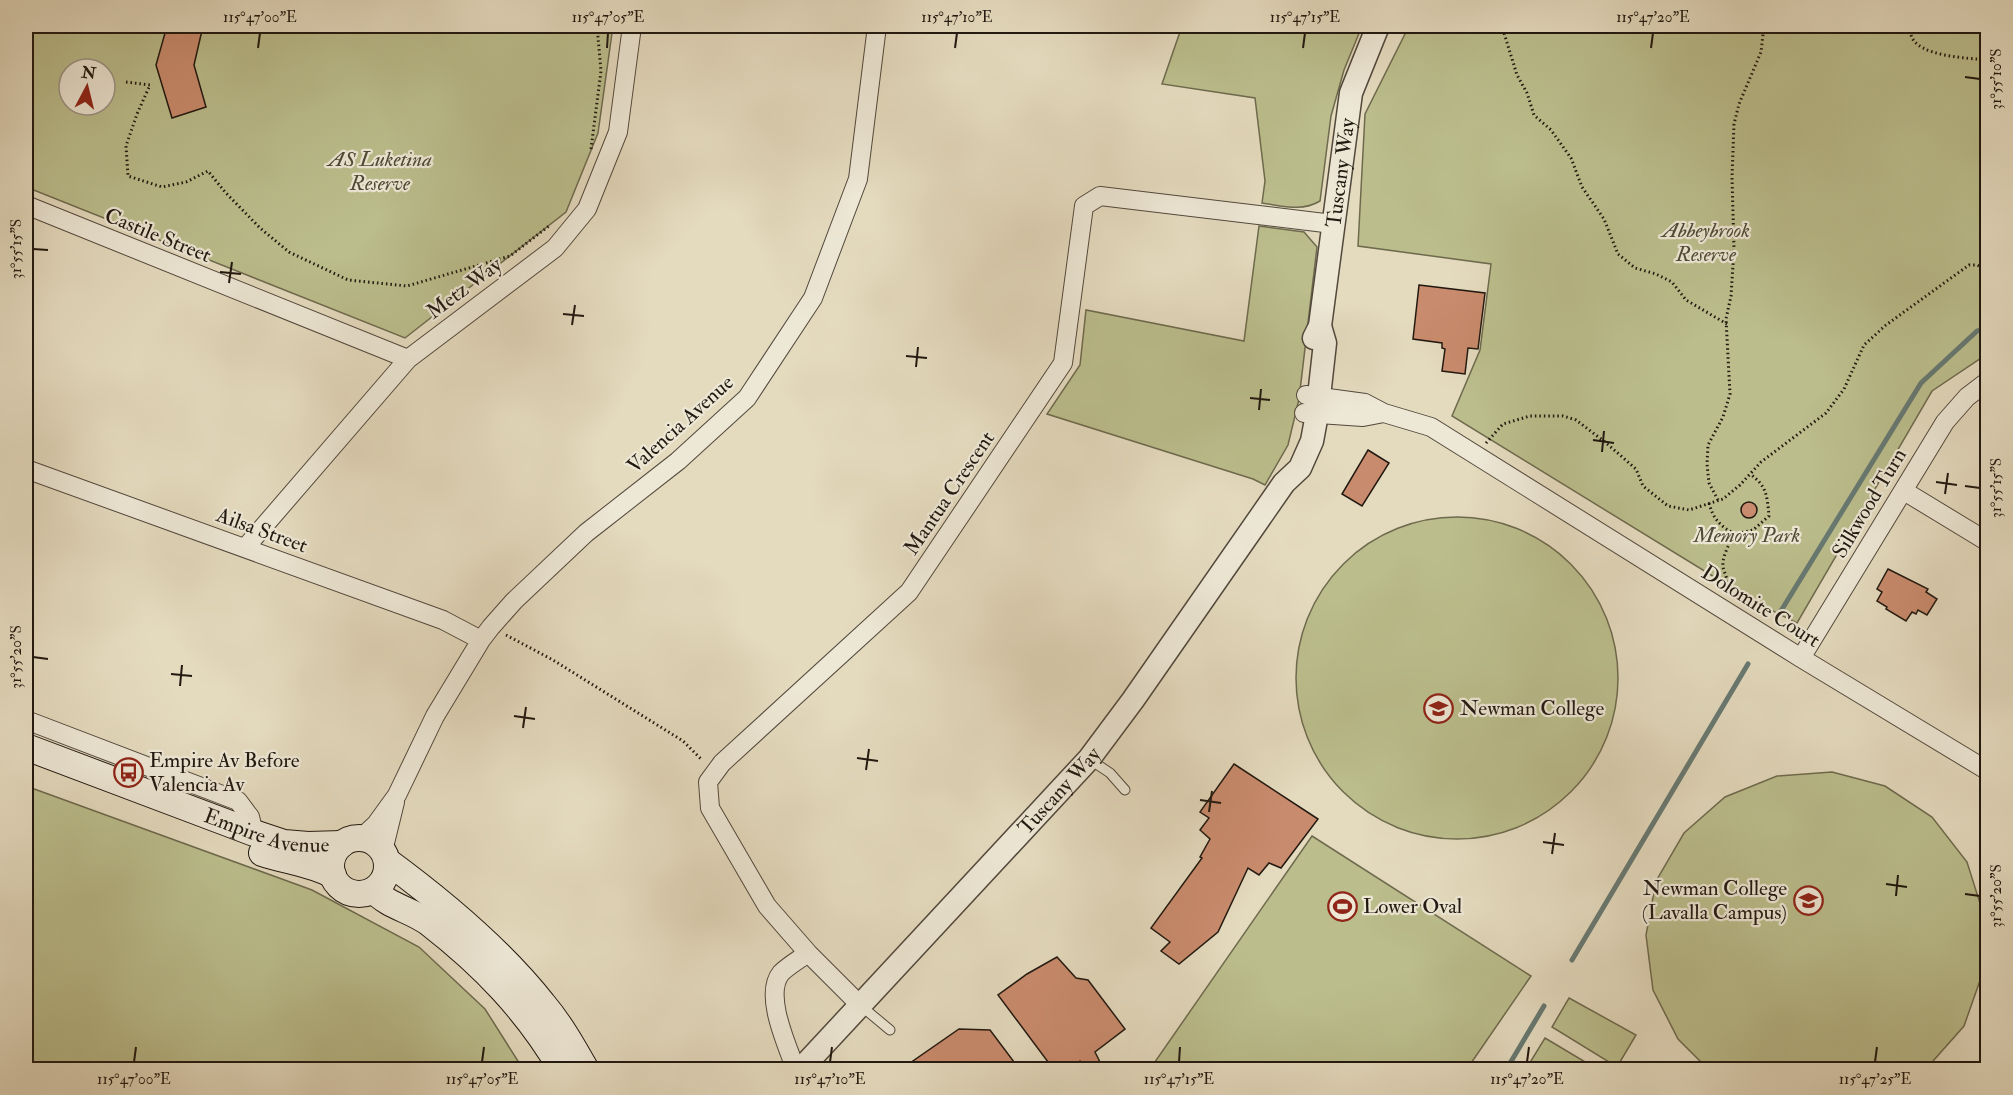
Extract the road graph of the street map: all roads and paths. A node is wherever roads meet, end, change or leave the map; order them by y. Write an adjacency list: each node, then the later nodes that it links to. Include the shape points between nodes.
1 (597, 26): 10 (path, via 601,71)
2 (632, 26): 16 (street, Metz Way, via 618,132 587,209 555,248)
3 (877, 26): 29 (street, Valencia Avenue, via 858,180 813,298 747,398 678,461 586,533 514,601)
4 (1378, 26): 13 (street, Tuscany Way, via 1351,93)
5 (1499, 26): 15 (path, via 1534,116 1551,130 1571,158 1618,254 1635,268 1672,282 1686,300)
6 (1764, 26): 15 (path, via 1761,52 1734,124 1734,249)
7 (1911, 26): 8 (path, via 1911,35 1927,51)
8 (1988, 60)
9 (126, 82): 12 (path, via 150,85 126,146 128,176 162,187 186,182 208,171 260,228 289,252 348,280 407,286 465,270 510,256)
10 (591, 151)
11 (26, 205): 16 (street, Castile Street)
12 (557, 219)
13 (1333, 224): 18 (street, Tuscany Way, via 1320,326 1325,343); 36 (street, Mantua Crescent, via 1100,196 1084,206 1063,363 909,592)
14 (1988, 270): 21 (path, via 1969,265 1886,324 1864,345 1844,389 1826,413)
15 (1727, 324): 23 (path, via 1730,394 1708,445 1707,464 1709,483)
16 (408, 359): 27 (street, Metz Way)
17 (1988, 381): 22 (street, Silkwood Turn, via 1945,422)
18 (1312, 405): 19 (street, Dolomite Court, via 1365,403 1431,427); 33 (street, Tuscany Way, via 1312,441 1300,468 1284,483)
19 (1475, 455): 24 (path, via 1503,424 1530,416 1563,416 1576,420 1605,442 1636,469 1643,486 1668,506 1689,510); 28 (street, Dolomite Court)
20 (26, 469): 27 (street, Ailsa Street)
21 (1750, 474): 23 (path); 25 (path, via 1762,482 1768,516 1753,530)
22 (1904, 491): 26 (street); 30 (street, Silkwood Turn)
23 (1718, 500): 24 (path)
24 (1709, 503): 25 (path, via 1722,527)
25 (1735, 534): 28 (path, via 1723,563 1728,579)
26 (1988, 542)
27 (245, 548): 29 (street, Ailsa Street)
28 (1720, 608): 30 (street, Dolomite Court)
29 (486, 634): 36 (path, via 553,660 683,741); 38 (street, Valencia Avenue, via 435,716)
30 (1801, 658): 35 (street, Dolomite Court)
31 (26, 720): 39 (street, via 238,801 250,817)
32 (26, 747): 39 (main road, Empire Avenue)
33 (1089, 759): 37 (lane, via 1110,773); 45 (street, Tuscany Way)
34 (26, 765): 42 (main road, Empire Avenue, via 231,843)
35 (1988, 771)
36 (715, 773): 44 (street, via 708,782 710,808 767,906)
37 (1125, 790)
38 (397, 795): 40 (street, Valencia Avenue, via 376,824); 41 (street, Valencia Avenue)
39 (254, 833): 40 (main road, Empire Avenue, via 284,843 308,845)
40 (351, 841): 41 (main road, via 369,840); 42 (main road, via 334,853)
41 (385, 856): 43 (main road, via 385,877); 48 (main road, via 506,963 543,1004)
42 (333, 875): 43 (main road, via 342,889 350,892)
43 (374, 890): 47 (main road, via 380,897 418,915 491,976 530,1019)
44 (808, 953): 45 (street); 49 (street, via 780,974 773,996)
45 (860, 1005): 46 (lane); 49 (street, Tuscany Way)
46 (890, 1030)
47 (562, 1070)
48 (586, 1070)
49 (798, 1070)

